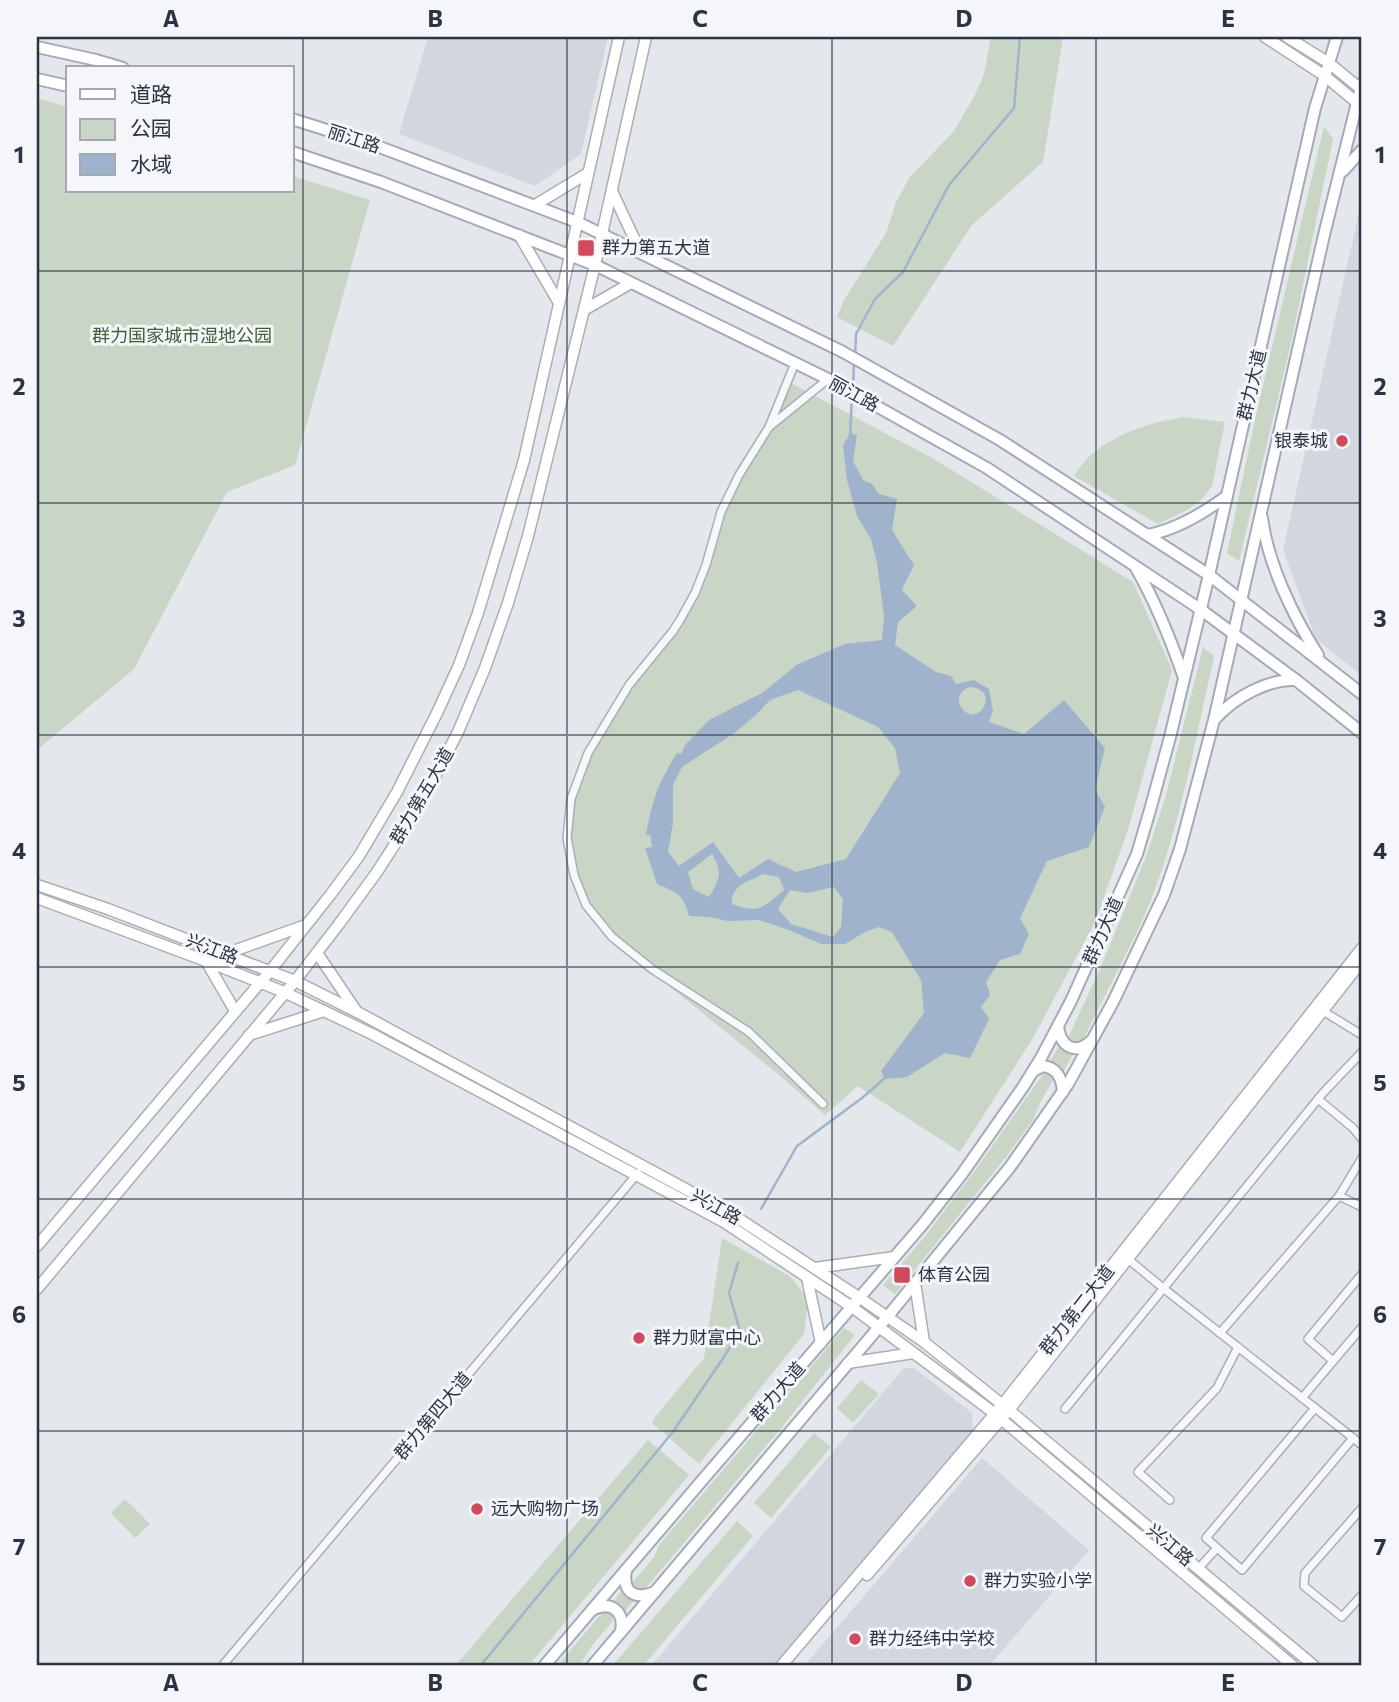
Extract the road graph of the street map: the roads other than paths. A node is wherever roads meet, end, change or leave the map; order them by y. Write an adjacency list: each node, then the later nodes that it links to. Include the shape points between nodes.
1 (619, 37): 17 (main road, 群力第五大道)
2 (646, 37): 19 (main road, 群力第五大道)
3 (1265, 37): 9 (main road)
4 (1287, 37): 7 (main road)
5 (1337, 37): 7 (main road, 群力大道)
6 (37, 47): 8 (main road)
7 (1329, 63): 9 (main road, 群力大道); 12 (main road)
8 (116, 66)
9 (1325, 76): 13 (main road); 33 (main road, 群力大道)
10 (37, 79): 11 (main road)
11 (66, 86)
12 (1362, 87): 13 (main road, 群力大道)
13 (1360, 105): 18 (main road, 群力大道)
14 (294, 121): 20 (main road, 丽江路)
15 (1362, 150): 18 (main road)
16 (294, 153): 23 (main road, 丽江路)
17 (588, 173): 20 (main road); 21 (main road, 群力第五大道)
18 (1340, 176): 34 (main road, 群力大道)
19 (611, 191): 22 (main road, 群力第五大道); 24 (main road)
20 (535, 205): 21 (main road, 丽江路)
21 (577, 222): 22 (main road, 丽江路); 25 (main road, 群力第五大道)
22 (601, 233): 24 (main road, 丽江路); 26 (main road, 群力第五大道)
23 (519, 235): 25 (main road, 丽江路); 28 (main road)
24 (640, 251): 35 (main road, 丽江路, via 843,352 1000,440)
25 (570, 255): 26 (main road, 丽江路); 28 (main road, 群力第五大道)
26 (595, 265): 27 (main road, 丽江路); 29 (main road, 群力第五大道)
27 (631, 283): 29 (main road); 30 (main road, 丽江路)
28 (559, 303): 49 (main road, 群力第五大道, via 524,460 458,665 397,792 359,856)
29 (584, 310): 51 (main road, 群力第五大道, via 528,536 485,668 420,805)
30 (795, 363): 31 (main road, 丽江路); 32 (street)
31 (828, 379): 32 (street); 36 (main road, 丽江路, via 987,468)
32 (769, 427): 71 (street, via 721,512 690,602 629,685 588,753 571,799 567,838 586,905 612,937 652,970 749,1032)
33 (1227, 496): 35 (main road, via 1188,521); 37 (main road, 群力大道)
34 (1261, 511): 38 (main road, 群力大道); 41 (main road, via 1272,562 1298,622)
35 (1148, 535): 37 (main road, 丽江路)
36 (1134, 566): 39 (main road, 丽江路); 42 (main road, via 1174,647)
37 (1209, 575): 38 (main road, 丽江路); 39 (main road, 群力大道)
38 (1241, 599): 40 (main road, 群力大道); 41 (main road, 丽江路)
39 (1200, 610): 40 (main road, 丽江路); 42 (main road, 群力大道)
40 (1234, 633): 43 (main road, 丽江路); 45 (main road, 群力大道)
41 (1323, 663): 44 (main road, 丽江路)
42 (1184, 678): 63 (main road, 群力大道, via 1137,854)
43 (1296, 680): 45 (main road, via 1262,687); 46 (main road, 丽江路)
44 (1362, 694)
45 (1214, 720): 66 (main road, 群力大道, via 1181,849 1164,895)
46 (1362, 733)
47 (37, 884): 52 (main road, 兴江路)
48 (37, 898): 53 (main road, 兴江路)
49 (307, 925): 52 (main road); 55 (main road, 群力第五大道)
50 (1362, 948): 100 (main road, 群力第二大道)
51 (317, 953): 56 (main road, 群力第五大道); 62 (main road)
52 (224, 955): 55 (main road, 兴江路)
53 (206, 961): 57 (main road, 兴江路); 59 (main road)
54 (1362, 961): 61 (main road, 群力第二大道)
55 (270, 971): 56 (main road, 兴江路); 57 (main road, 群力第五大道)
56 (295, 981): 58 (main road, 群力第五大道); 62 (main road, 兴江路)
57 (259, 982): 58 (main road, 兴江路); 59 (main road, 群力第五大道)
58 (284, 992): 60 (main road, 兴江路); 64 (main road, 群力第五大道)
59 (235, 1011): 78 (main road, 群力第五大道)
60 (324, 1011): 64 (main road); 74 (main road, 兴江路)
61 (1323, 1011): 65 (street); 80 (main road, 群力第二大道)
62 (358, 1013): 74 (main road, 兴江路)
63 (1058, 1026): 66 (main road, via 1060,1037 1073,1049); 68 (main road, 群力大道)
64 (249, 1035): 85 (main road, 群力第五大道)
65 (1362, 1035)
66 (1093, 1040): 69 (main road, 群力大道)
67 (1362, 1052): 70 (street)
68 (1033, 1071): 69 (main road, via 1043,1066 1052,1069 1061,1078); 79 (main road, 群力大道, via 962,1174)
69 (1063, 1092): 84 (main road, 群力大道, via 1010,1167)
70 (1318, 1099): 72 (street); 86 (street)
71 (823, 1104)
72 (1362, 1139)
73 (1362, 1158): 75 (street)
74 (640, 1170): 77 (main road, 兴江路); 115 (street, 群力第四大道)
75 (1339, 1196): 76 (street); 92 (street)
76 (1362, 1207)
77 (765, 1242): 81 (main road, 兴江路); 83 (main road, 兴江路)
78 (37, 1246)
79 (894, 1257): 81 (main road); 87 (main road, 群力大道)
80 (1128, 1259): 86 (street); 100 (main road, 群力第二大道)
81 (815, 1268): 87 (main road, 兴江路)
82 (1362, 1274): 97 (street, via 1308,1339)
83 (807, 1278): 88 (main road, 兴江路); 94 (main road)
84 (915, 1283): 89 (main road, 群力大道); 93 (main road)
85 (37, 1289)
86 (1163, 1289): 92 (street); 102 (street)
87 (860, 1298): 88 (main road, 群力大道); 89 (main road, 兴江路)
88 (852, 1307): 90 (main road, 兴江路); 94 (main road, 群力大道)
89 (888, 1316): 90 (main road, 群力大道); 93 (main road, 兴江路)
90 (879, 1327): 96 (main road, 兴江路); 98 (main road, 群力大道)
91 (1362, 1327): 97 (street)
92 (1220, 1333): 95 (street)
93 (924, 1342): 100 (main road, 兴江路)
94 (821, 1343): 110 (main road, 群力大道)
95 (1238, 1347): 99 (street); 106 (street, via 1217,1388 1138,1472)
96 (913, 1353): 98 (main road); 103 (main road, 兴江路)
97 (1333, 1361): 99 (street)
98 (848, 1363): 111 (main road, 群力大道)
99 (1302, 1398): 101 (street)
100 (1006, 1407): 103 (main road, 群力第二大道); 109 (main road, 兴江路)
101 (1315, 1408): 104 (street); 108 (street, via 1206,1538)
102 (1065, 1409)
103 (998, 1416): 118 (main road, 群力第二大道); 119 (main road, 群力第二大道); 120 (main road, 兴江路)
104 (1353, 1438): 105 (street); 108 (street, via 1242,1570)
105 (1362, 1445)
106 (1170, 1500)
107 (1362, 1508): 112 (street, via 1305,1573 1304,1586 1342,1617)
108 (1217, 1548): 109 (street)
109 (1198, 1569): 121 (main road, 兴江路)
110 (626, 1570): 111 (main road, via 625,1583 634,1594); 113 (main road, 群力大道)
111 (655, 1592): 114 (main road, 群力大道)
112 (1362, 1595)
113 (592, 1610): 114 (main road, via 611,1606 620,1616); 116 (main road, 群力大道)
114 (621, 1632): 117 (main road, 群力大道)
115 (223, 1665)
116 (545, 1665)
117 (593, 1665)
118 (782, 1665)
119 (789, 1665)
120 (1292, 1665)
121 (1313, 1665)

